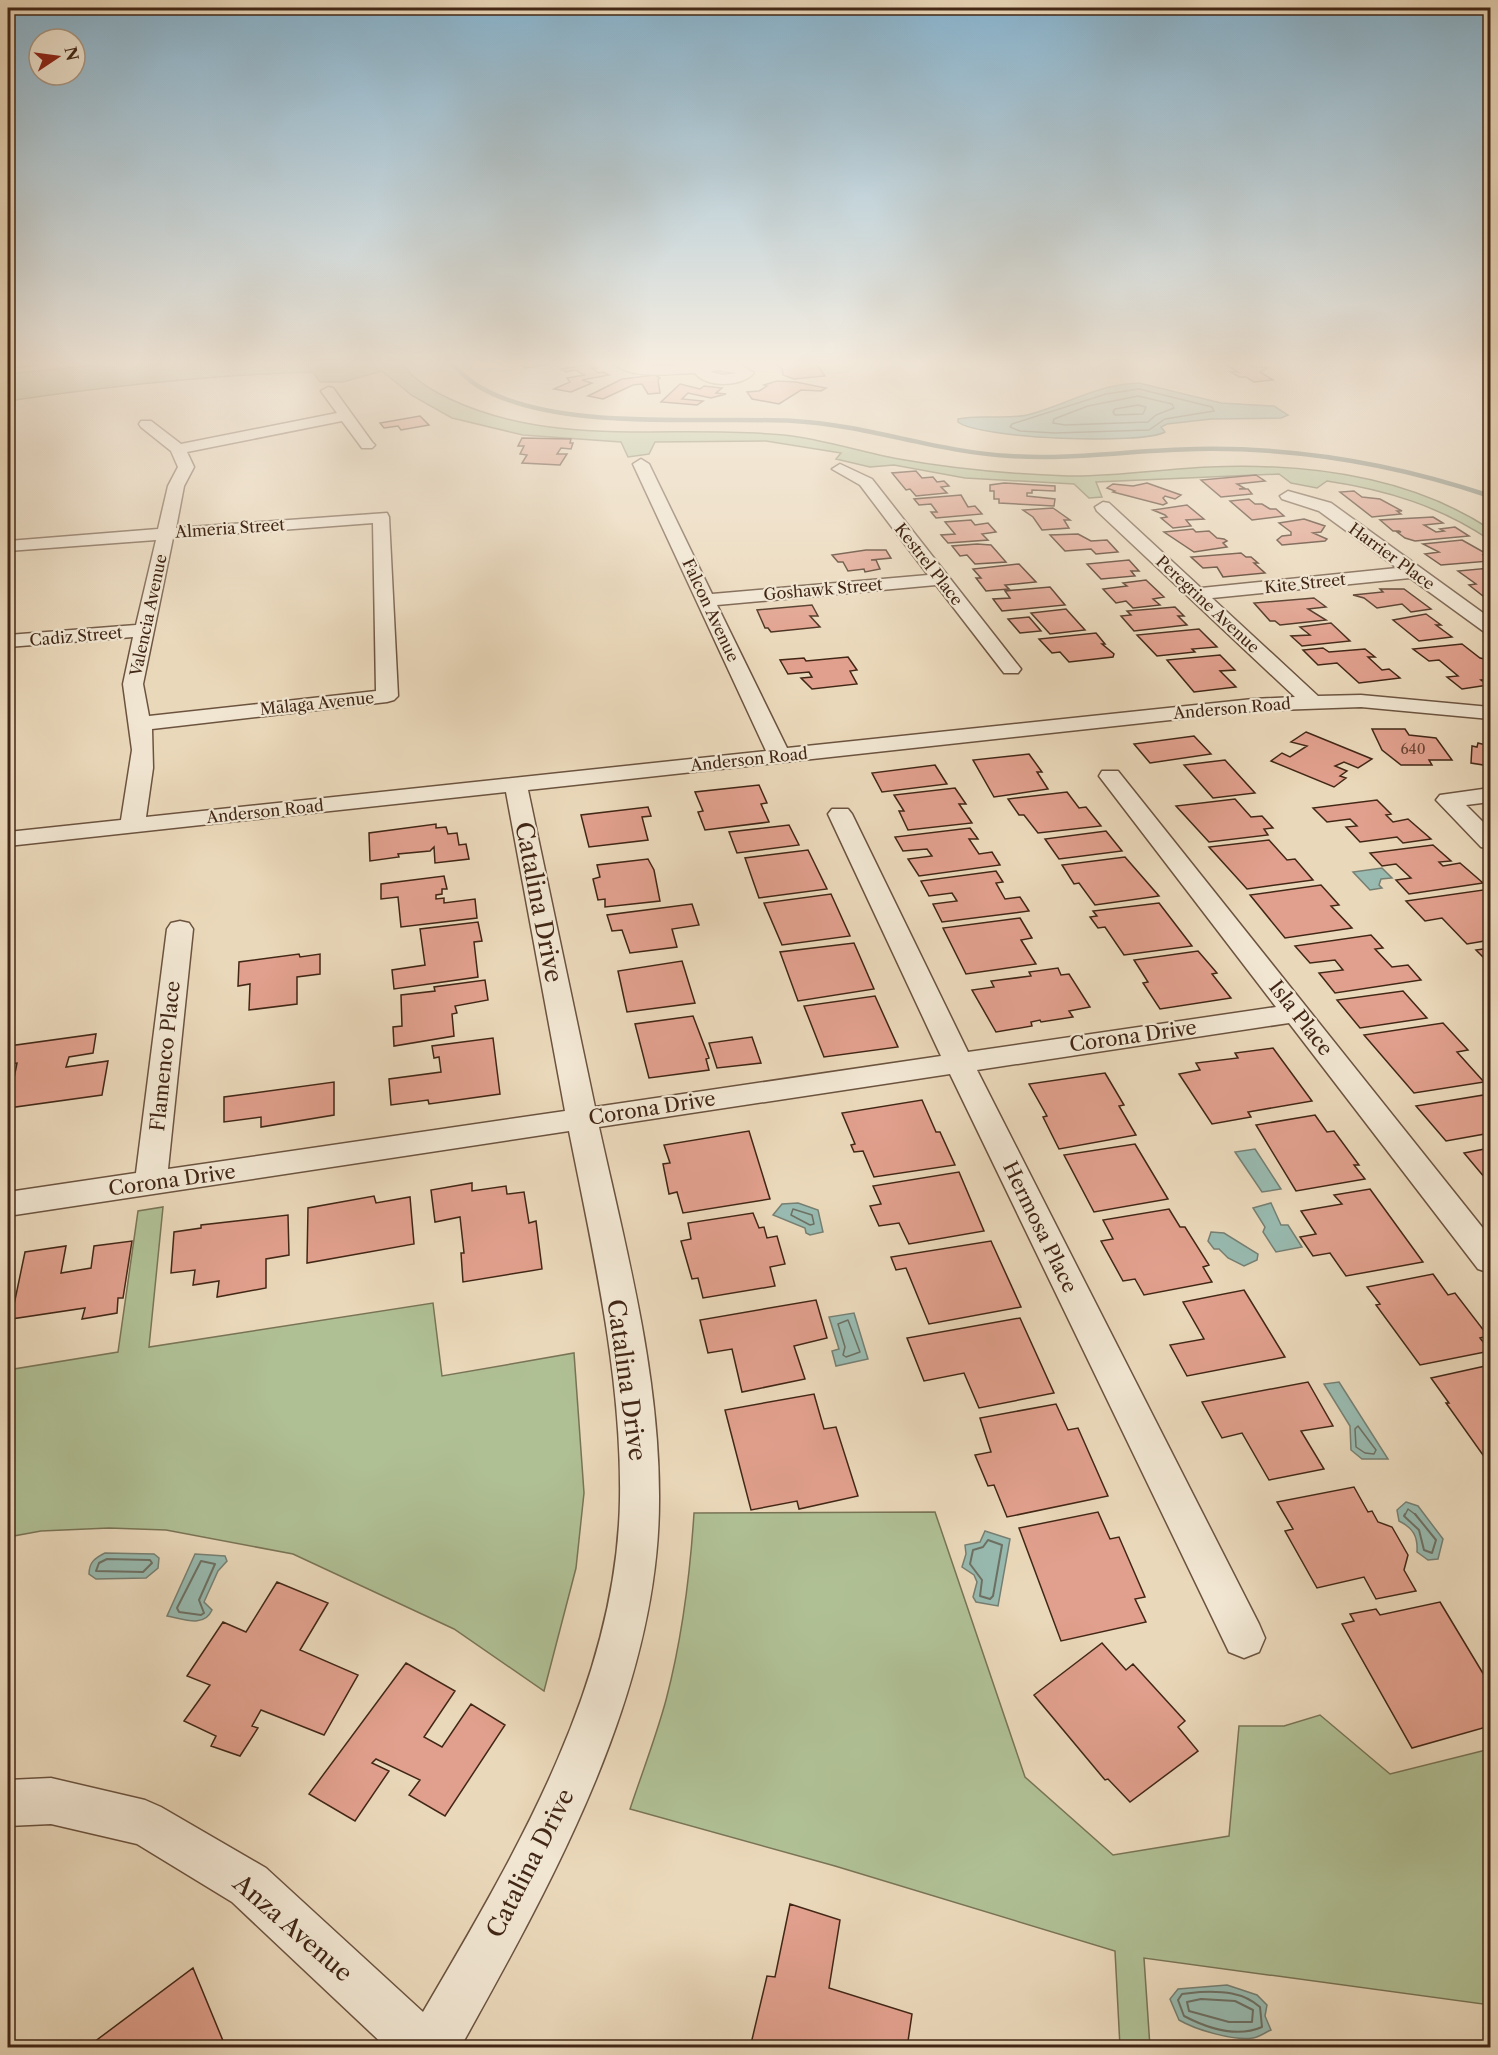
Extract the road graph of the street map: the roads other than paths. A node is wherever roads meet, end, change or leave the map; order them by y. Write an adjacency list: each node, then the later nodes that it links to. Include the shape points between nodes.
1 (182, 458): 7 (street, Valencia Avenue, via 186,467 176,486)
2 (641, 464): 12 (street, Falcon Avenue)
3 (840, 469): 10 (street, Kestrel Place, via 866,482)
4 (1288, 496): 9 (street, Harrier Place, via 1324,507)
5 (1103, 507): 11 (street, Peregrine Avenue)
6 (381, 517): 7 (street, Almeria Street); 19 (street, Malaga Avenue, via 387,696)
7 (166, 533): 8 (street, Almeria Street); 14 (street, Valencia Avenue)
8 (8, 546)
9 (1413, 572): 11 (street, Kite Street); 13 (street, Harrier Place)
10 (940, 579): 12 (street, Goshawk Street); 16 (street, Kestrel Place)
11 (1197, 594): 17 (street, Peregrine Avenue)
12 (706, 600): 20 (street, Falcon Avenue)
13 (1491, 627)
14 (144, 630): 15 (street, Cadiz Street); 19 (street, Valencia Avenue, via 132,696)
15 (8, 641)
16 (1011, 669)
17 (1311, 701): 18 (street, Anderson Road, via 1404,703); 20 (street, Anderson Road)
18 (1491, 713)
19 (141, 724): 25 (street, Valencia Avenue, via 143,750)
20 (780, 756): 22 (street, Anderson Road)
21 (1110, 776): 29 (street, Isla Place)
22 (516, 785): 25 (street, Anderson Road); 31 (street, Catalina Drive)
23 (1491, 795): 27 (street, via 1448,800)
24 (840, 814): 30 (street, Hermosa Place)
25 (132, 825): 26 (street, Anderson Road)
26 (8, 839)
27 (1491, 842)
28 (180, 929): 32 (street, Flamenco Place)
29 (1297, 1013): 30 (street, Corona Drive); 34 (street, Isla Place)
30 (958, 1061): 31 (street, Corona Drive); 35 (street, Hermosa Place)
31 (583, 1119): 32 (street, Corona Drive); 38 (street, Catalina Drive, via 635,1398 640,1453 638,1536 630,1592 599,1712 572,1780 504,1919)
32 (151, 1182): 33 (street, Corona Drive)
33 (8, 1204)
34 (1491, 1260)
35 (1244, 1638)
36 (8, 1803): 37 (street, Anza Avenue, via 51,1801 145,1823 249,1885)
37 (425, 2048)
38 (431, 2048)

